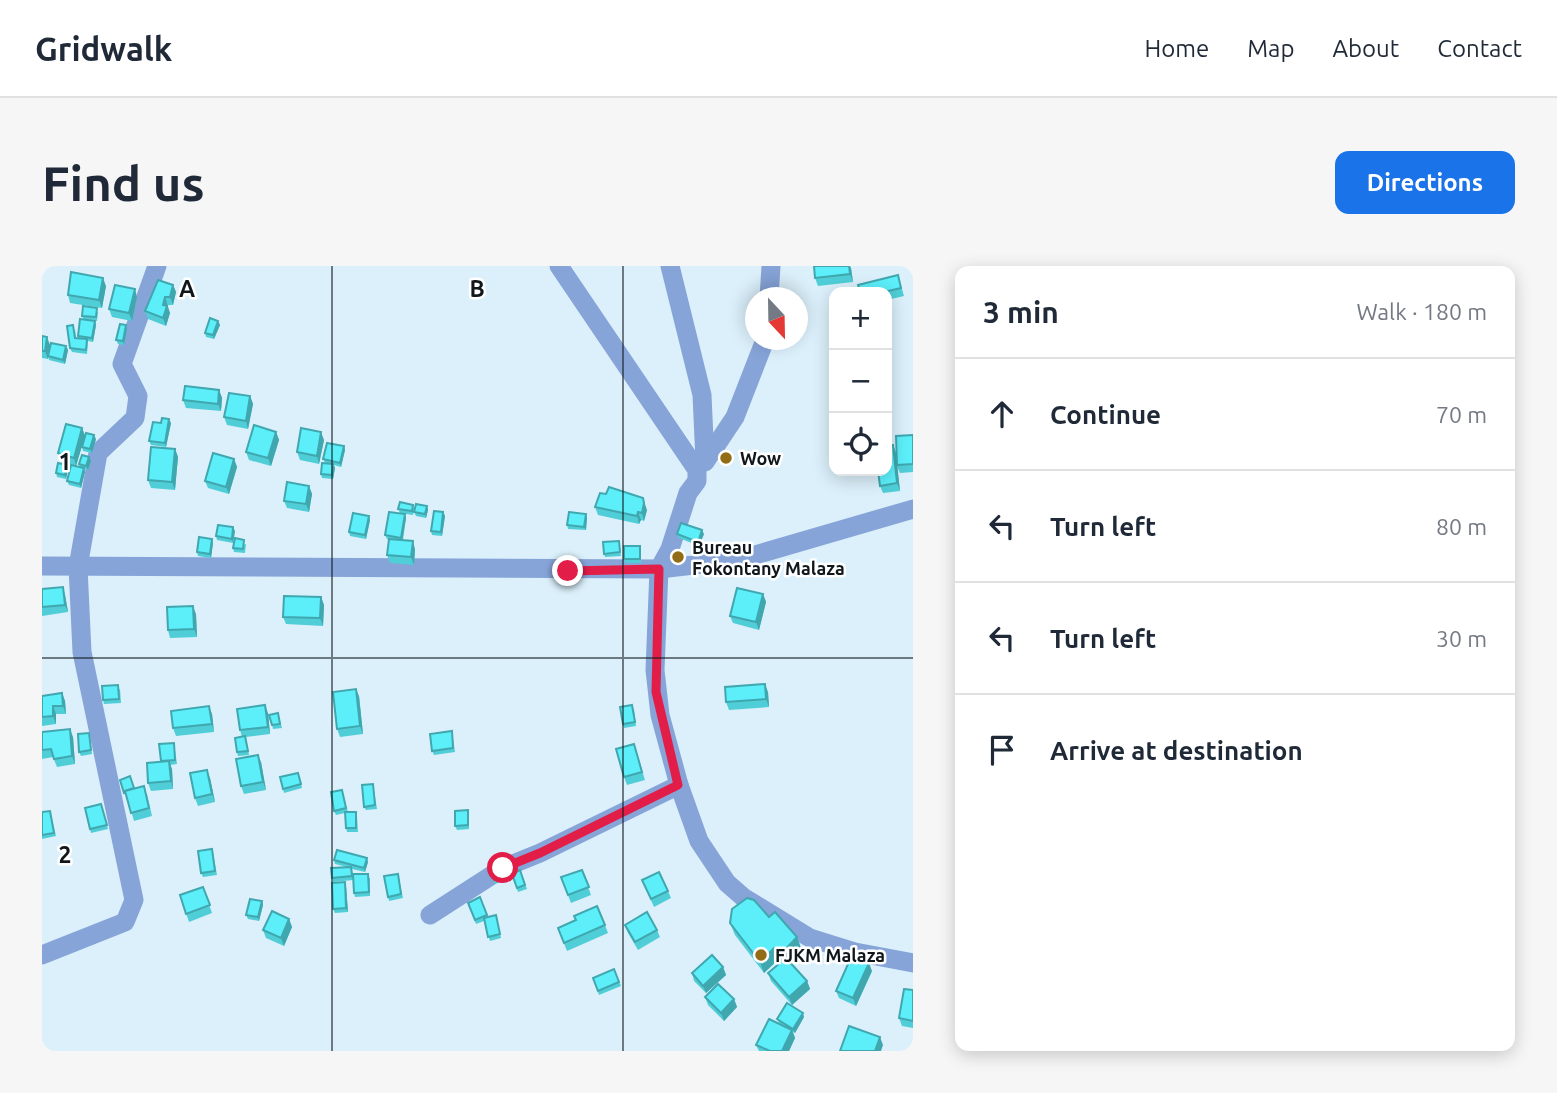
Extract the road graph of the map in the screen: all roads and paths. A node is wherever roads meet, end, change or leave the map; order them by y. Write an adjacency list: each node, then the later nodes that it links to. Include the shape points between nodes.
1 (157, 266): 10 (street, via 122,364 138,396 135,418 98,453)
2 (559, 266): 7 (street)
3 (670, 266): 7 (street, via 702,395)
4 (771, 266): 5 (street)
5 (770, 287)
6 (761, 350): 7 (street, via 735,417)
7 (701, 466): 11 (street)
8 (913, 509): 11 (street, via 738,560)
9 (42, 566): 10 (street)
10 (78, 567): 11 (street); 14 (street, via 82,652 134,900 125,922)
11 (659, 569): 12 (street, via 656,692)
12 (678, 785): 13 (street, via 503,868); 15 (street, via 699,841 727,883 743,897 818,942)
13 (430, 915)
14 (42, 955)
15 (913, 964)

